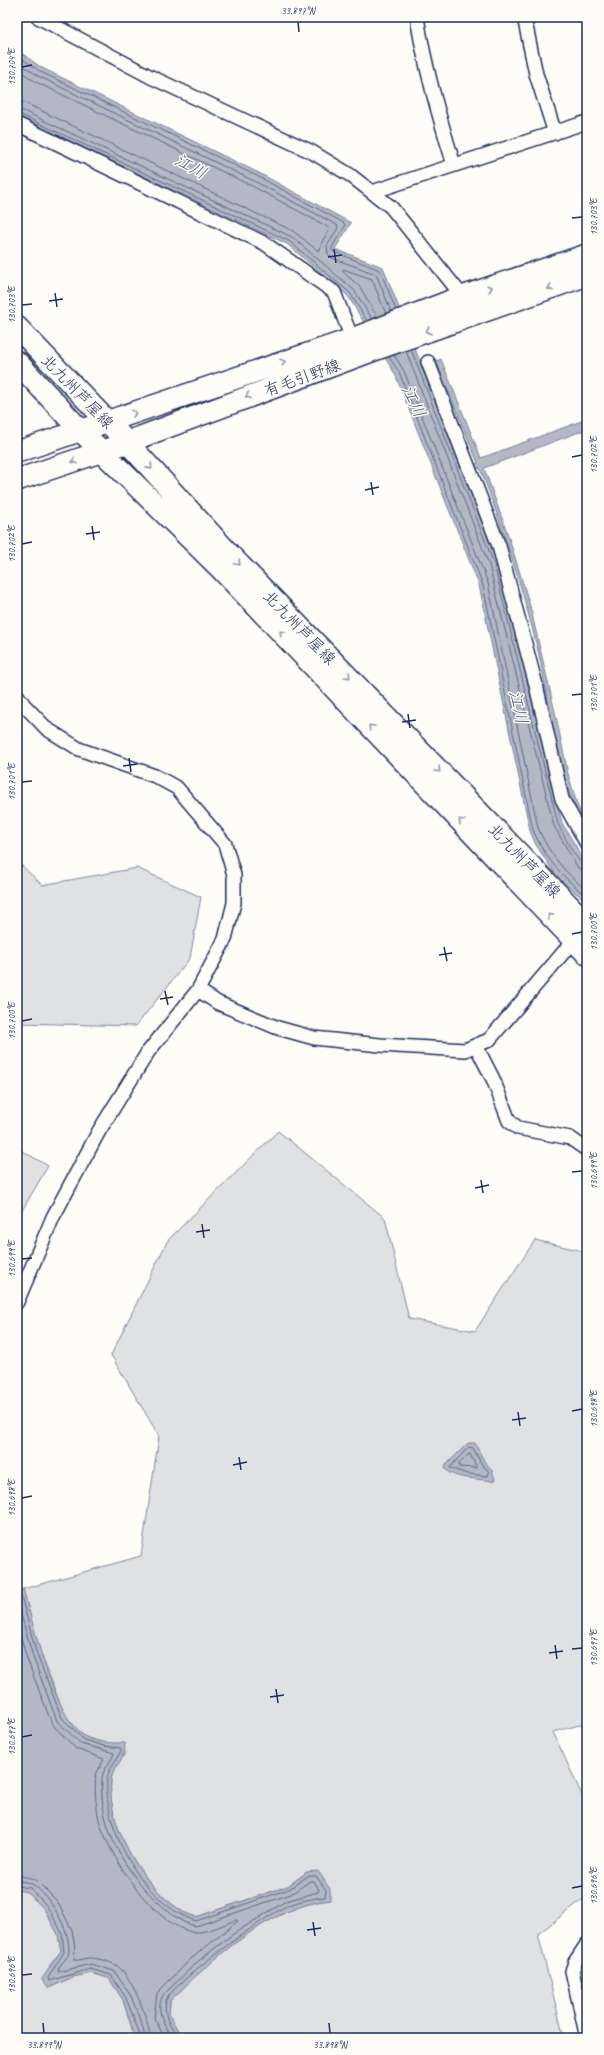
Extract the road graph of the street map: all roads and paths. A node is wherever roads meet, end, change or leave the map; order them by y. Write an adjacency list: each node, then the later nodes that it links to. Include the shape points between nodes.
1 (38, 17): 8 (street, via 151,77 312,152)
2 (418, 17): 7 (street, via 433,97)
3 (524, 17): 6 (street, via 536,74)
4 (587, 122): 6 (street)
5 (17, 124): 14 (street, via 264,243 334,292)
6 (555, 133): 7 (street)
7 (454, 165): 8 (street)
8 (372, 192): 11 (street, via 391,207)
9 (587, 255): 11 (main road, 有毛引野線, one-way to 9)
10 (587, 275): 12 (main road, 有毛引野線, one-way to 12)
11 (459, 298): 12 (street); 14 (main road, 有毛引野線)
12 (470, 316): 14 (main road, 有毛引野線, one-way to 14)
13 (17, 327): 17 (main road, 北九州芦屋線)
14 (365, 340): 17 (main road, 有毛引野線, one-way to 14); 19 (main road, 有毛引野線, one-way to 19)
15 (17, 362): 18 (main road, 北九州芦屋線)
16 (428, 362): 24 (street, via 499,546 536,685 562,799)
17 (107, 422): 18 (main road, 有毛引野線); 19 (main road, 北九州芦屋線)
18 (80, 430): 20 (main road, 北九州芦屋線); 21 (main road, 有毛引野線)
19 (126, 442): 20 (main road, 有毛引野線); 25 (main road, 北九州芦屋線, one-way to 25, via 232,557)
20 (103, 451): 22 (main road, 有毛引野線, one-way to 22); 26 (main road, 北九州芦屋線, one-way to 20, via 221,569)
21 (17, 452)
22 (17, 480)
23 (17, 695): 27 (street, via 47,729 79,749 155,776 177,788 225,844 234,875 234,903 225,940)
24 (587, 844)
25 (587, 924)
26 (580, 947): 28 (street, via 489,1040)
27 (198, 990): 28 (street, via 218,1003 278,1028 314,1038 465,1050); 30 (street, via 148,1052 99,1131 53,1217)
28 (476, 1046): 29 (street, via 493,1079 509,1121 518,1128 570,1138)
29 (587, 1150)
30 (17, 1302)
31 (587, 1944): 32 (street, via 574,1962 572,1970)
32 (587, 2038)

